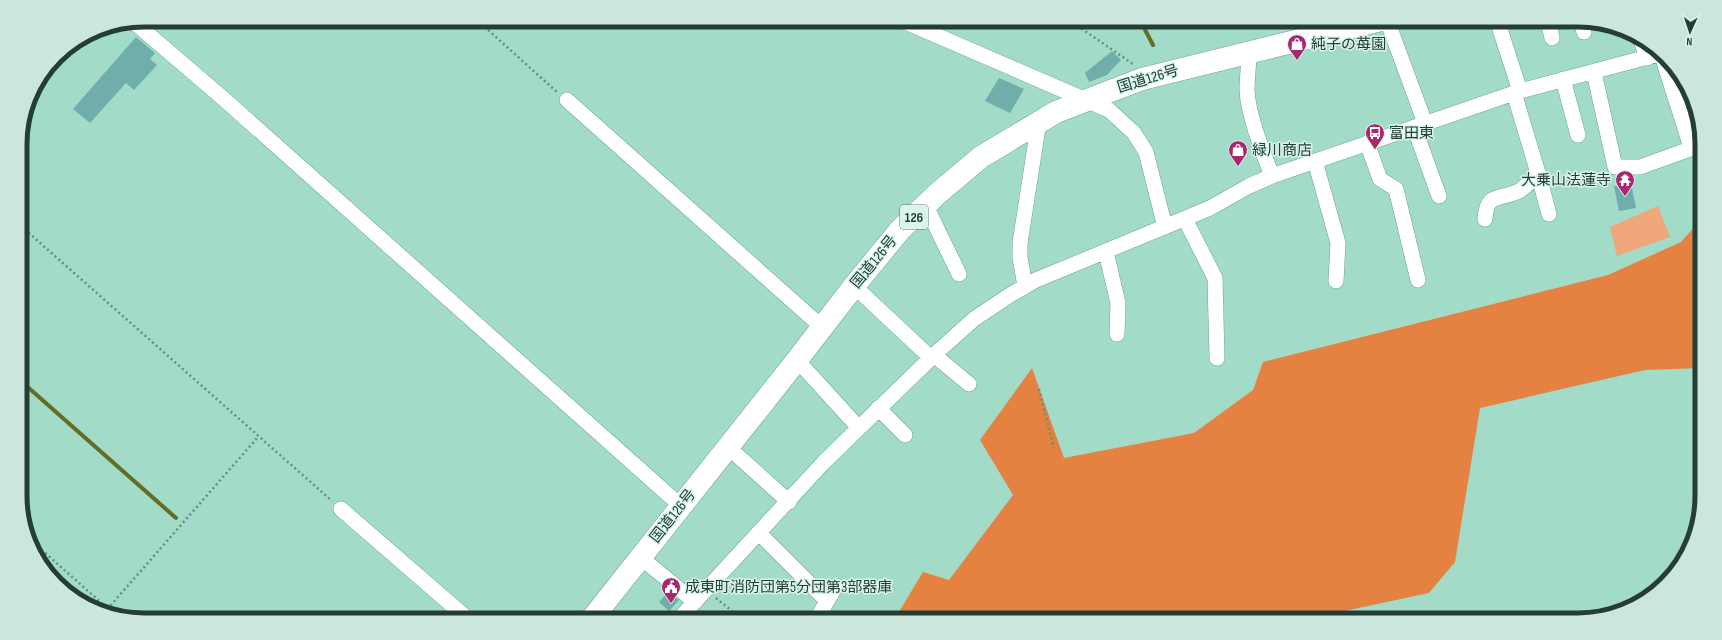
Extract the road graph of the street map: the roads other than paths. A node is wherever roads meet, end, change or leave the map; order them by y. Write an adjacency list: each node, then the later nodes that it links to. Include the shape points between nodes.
1 (140, 27): 48 (street)
2 (917, 27): 14 (street)
3 (1352, 27): 8 (highway, 国道126号 / 126)
4 (1389, 27): 17 (street)
5 (1499, 27): 13 (street)
6 (1550, 27): 7 (street)
7 (1552, 38)
8 (1249, 52): 14 (highway, 国道126号 / 126, via 1142,79); 24 (street, via 1247,91 1260,144)
9 (1656, 56): 11 (street)
10 (1657, 58): 19 (street)
11 (1594, 72): 12 (street); 21 (street, via 1615,167 1640,167 1690,149)
12 (1563, 79): 13 (street); 18 (street)
13 (1517, 92): 17 (street); 23 (street)
14 (1087, 99): 16 (highway, 国道126号 / 126); 30 (street, via 1110,110 1134,133 1146,152)
15 (567, 100): 37 (street)
16 (1039, 121): 26 (highway, 国道126号 / 126, via 981,156); 36 (street, via 1020,243)
17 (1419, 125): 20 (street); 25 (street)
18 (1578, 135)
19 (1695, 140)
20 (1368, 143): 22 (street); 33 (street, via 1380,179 1396,189)
21 (1695, 144)
22 (1315, 161): 24 (street); 34 (street, via 1338,243)
23 (1538, 173): 27 (street); 29 (street, via 1518,192 1492,199 1488,203)
24 (1272, 176): 28 (street)
25 (1439, 196)
26 (926, 206): 32 (street); 35 (highway, 国道126号 / 126, via 900,230)
27 (1548, 214)
28 (1185, 219): 30 (street); 40 (street, via 1215,278)
29 (1485, 219)
30 (1165, 228): 31 (street)
31 (1106, 252): 36 (street); 38 (street, via 1118,303)
32 (959, 274)
33 (1418, 280)
34 (1336, 281)
35 (854, 286): 37 (highway, 国道126号 / 126); 39 (street)
36 (1025, 286): 39 (street, via 974,319)
37 (823, 328): 41 (highway, 国道126号 / 126)
38 (1117, 334)
39 (933, 357): 42 (street); 43 (street)
40 (1217, 358)
41 (798, 360): 44 (street); 46 (highway, 国道126号 / 126)
42 (969, 384)
43 (878, 408): 44 (street); 45 (street)
44 (859, 428): 47 (street)
45 (904, 435)
46 (728, 448): 47 (street); 48 (highway, 国道126号 / 126)
47 (788, 502): 50 (street)
48 (681, 506): 51 (highway, 国道126号 / 126)
49 (341, 509): 55 (street)
50 (759, 533): 53 (street); 54 (street)
51 (640, 557): 54 (street); 56 (highway, 国道126号 / 126)
52 (836, 586): 53 (street)
53 (827, 601): 58 (street)
54 (695, 602): 57 (street)
55 (461, 613)
56 (596, 613)
57 (685, 613)
58 (820, 613)

